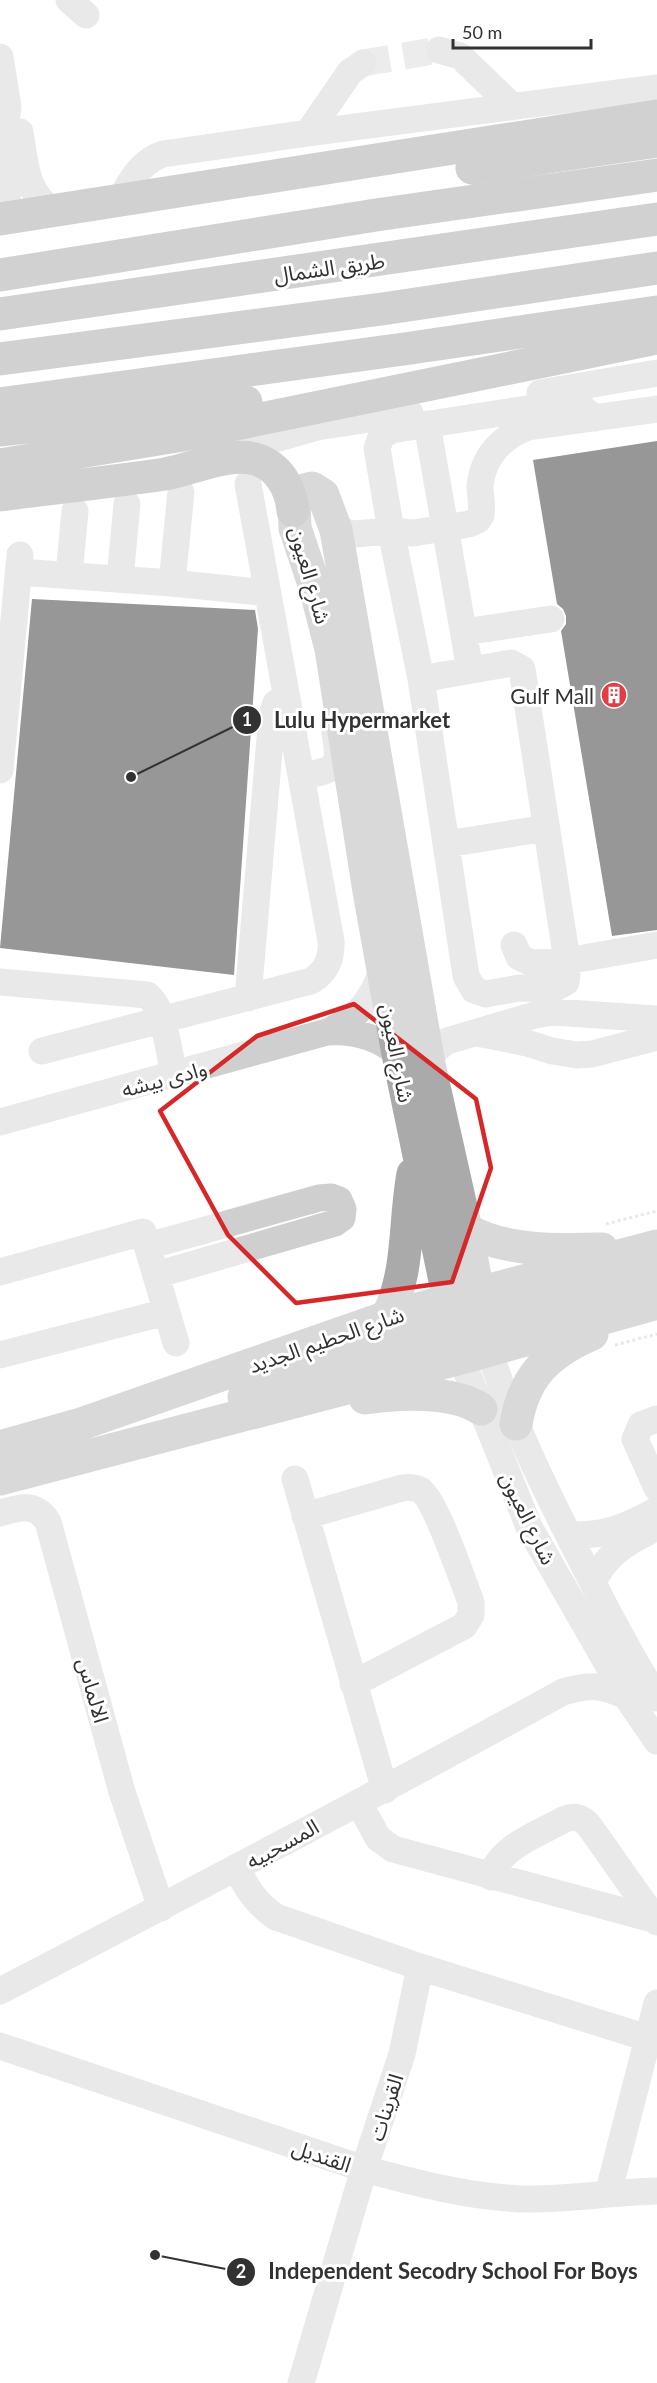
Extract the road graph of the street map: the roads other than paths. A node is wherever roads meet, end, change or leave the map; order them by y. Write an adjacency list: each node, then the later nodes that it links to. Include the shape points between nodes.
1 (439, 50): 6 (street, via 460,56)
2 (0, 57): 5 (street)
3 (363, 63): 8 (street, via 350,72)
4 (657, 88): 6 (street)
5 (8, 107): 13 (street, via 3,131 9,188); 14 (street, via 20,130 30,185 39,200)
6 (513, 107): 8 (street)
7 (657, 116): 10 (highway)
8 (318, 132): 10 (street); 12 (street, via 154,157 139,169)
9 (657, 141): 17 (highway)
10 (332, 167): 12 (highway)
11 (657, 175): 19 (highway)
12 (120, 199): 14 (highway)
13 (0, 211)
14 (54, 211): 15 (highway)
15 (0, 219)
16 (657, 219): 21 (highway, طريق الشمال)
17 (0, 240)
18 (657, 268): 23 (highway)
19 (0, 274)
20 (657, 312): 30 (highway, via 177,379)
21 (0, 314)
22 (657, 338): 26 (highway)
23 (107, 346): 24 (highway); 27 (highway, via 84,364 58,375)
24 (0, 359)
25 (657, 374): 32 (street, via 317,427)
26 (482, 375): 30 (highway, via 91,421); 33 (highway, via 177,436)
27 (0, 385)
28 (657, 409): 29 (street)
29 (595, 418): 31 (street, via 582,408 559,404); 40 (street, via 528,427 506,438 489,456 482,472 482,509 478,520)
30 (7, 421)
31 (427, 424): 40 (street); 42 (street, via 391,430 381,436 377,448)
32 (229, 458): 36 (highway, via 165,473); 39 (highway, via 256,459 279,474 289,491)
33 (0, 465)
34 (248, 484): 46 (street)
35 (181, 492): 45 (street)
36 (0, 495)
37 (127, 504): 44 (street)
38 (75, 511): 43 (street)
39 (293, 511): 41 (main road, شارع العيون, via 300,491 318,490 326,500); 51 (main road, شارع العيون, via 299,544 326,628)
40 (446, 528): 42 (street); 48 (street)
41 (336, 535): 42 (street, via 355,545); 73 (main road, شارع العيون)
42 (399, 535): 50 (street)
43 (69, 575): 44 (street); 53 (street, via 20,562)
44 (120, 579): 45 (street)
45 (172, 583): 46 (street)
46 (268, 593): 52 (street)
47 (551, 624): 48 (street)
48 (465, 638): 49 (street)
49 (470, 670): 50 (street); 56 (street, via 510,663 522,669)
50 (421, 679): 57 (street)
51 (336, 690): 54 (street, via 330,703 337,763); 55 (main road, شارع العيون)
52 (286, 696): 54 (street); 63 (street, via 276,703 272,720)
53 (0, 770)
54 (302, 783): 55 (street, via 339,788); 63 (street, via 332,941 330,960 311,981)
55 (356, 813): 61 (main road, شارع العيون)
56 (546, 828): 57 (street); 60 (street)
57 (447, 844): 60 (street, via 463,965 474,990 486,994 519,988 553,989 566,982)
58 (514, 945): 60 (street, via 525,962)
59 (657, 945): 60 (street)
60 (567, 961)
61 (382, 970): 66 (street, وادى بيشه, via 363,1008); 72 (main road, شارع العيون)
62 (0, 982): 65 (street, via 141,993 153,999)
63 (248, 998): 65 (street)
64 (650, 1015): 67 (street, via 553,1012)
65 (162, 1019): 71 (street); 74 (street)
66 (327, 1032): 72 (street, وادى بيشه, via 366,1035); 74 (street, وادى بيشه)
67 (474, 1033): 69 (street); 73 (street, via 447,1041 435,1050)
68 (657, 1037): 69 (street, via 577,1055)
69 (513, 1041): 70 (street, via 534,1062 560,1072)
70 (657, 1047)
71 (42, 1051)
72 (398, 1054): 76 (main road, شارع العيون)
73 (429, 1064): 77 (main road, شارع العيون)
74 (174, 1075): 75 (street, وادى بيشه)
75 (0, 1122)
76 (417, 1154): 84 (main road, via 402,1273); 85 (main road, شارع العيون)
77 (466, 1229): 79 (main road, via 488,1240 512,1245); 85 (main road, شارع العيون)
78 (148, 1246): 80 (street, via 143,1232); 81 (street); 81 (street, via 319,1198 339,1200 343,1209 342,1218 335,1223)
79 (655, 1255): 85 (main road, شارع الحطيم الجديد)
80 (0, 1272)
81 (156, 1275): 83 (street)
82 (652, 1304): 85 (main road, شارع الحطيم الجديد); 92 (main road, via 573,1343 543,1364 523,1395)
83 (166, 1312): 86 (street); 87 (street)
84 (387, 1317): 85 (main road, شارع الحطيم الجديد); 93 (main road, شارع الحطيم الجديد, via 78,1425)
85 (469, 1325): 88 (main road, شارع الحطيم الجديد); 89 (street, شارع العيون); 91 (main road, via 270,1384); 92 (street, شارع العيون)
86 (176, 1343)
87 (0, 1355)
88 (298, 1400): 89 (main road, via 331,1402 407,1395 455,1398); 91 (main road, شارع الحطيم الجديد)
89 (481, 1409): 103 (street, شارع العيون, via 529,1527)
90 (657, 1419): 96 (street, via 642,1425 634,1439)
91 (209, 1423): 94 (main road, شارع الحطيم الجديد)
92 (516, 1424): 101 (street, شارع العيون)
93 (0, 1447)
94 (0, 1479)
95 (295, 1479): 99 (street)
96 (657, 1488)
97 (657, 1510): 100 (street)
98 (0, 1513): 113 (street, الالماس, via 27,1507 36,1509 48,1522 122,1792)
99 (305, 1516): 104 (street); 104 (street, via 402,1488 421,1490 433,1506 471,1602 471,1615 464,1626)
100 (639, 1531): 101 (street); 102 (street, via 609,1557)
101 (568, 1534): 102 (street, شارع العيون)
102 (592, 1582): 107 (street, شارع العيون)
103 (595, 1643): 105 (street, المسحبيه, via 578,1678); 106 (street, شارع العيون)
104 (353, 1684): 109 (street)
105 (563, 1692): 106 (street, المسحبيه, via 584,1686 606,1687); 109 (street, المسحبيه)
106 (626, 1696): 108 (street, شارع العيون)
107 (657, 1698)
108 (657, 1741)
109 (385, 1790): 110 (street, المسحبيه)
110 (359, 1803): 111 (street, المسحبيه); 112 (street, via 385,1844)
111 (237, 1868): 113 (street, المسحبيه); 115 (street, via 252,1896 276,1917)
112 (491, 1876): 114 (street); 114 (street, via 498,1861 512,1849 563,1820 578,1817 590,1827)
113 (161, 1908): 116 (street, المسحبيه)
114 (657, 1921)
115 (420, 1967): 118 (street); 120 (street, القرينات, via 402,2054)
116 (0, 1991)
117 (657, 2003): 118 (street)
118 (652, 2040): 122 (street)
119 (0, 2046): 120 (street, القنديل)
120 (364, 2169): 122 (street, القنديل, via 423,2185 521,2199); 123 (street, القرينات)
121 (657, 2190): 122 (street, القنديل)
122 (608, 2194)
123 (301, 2383)

